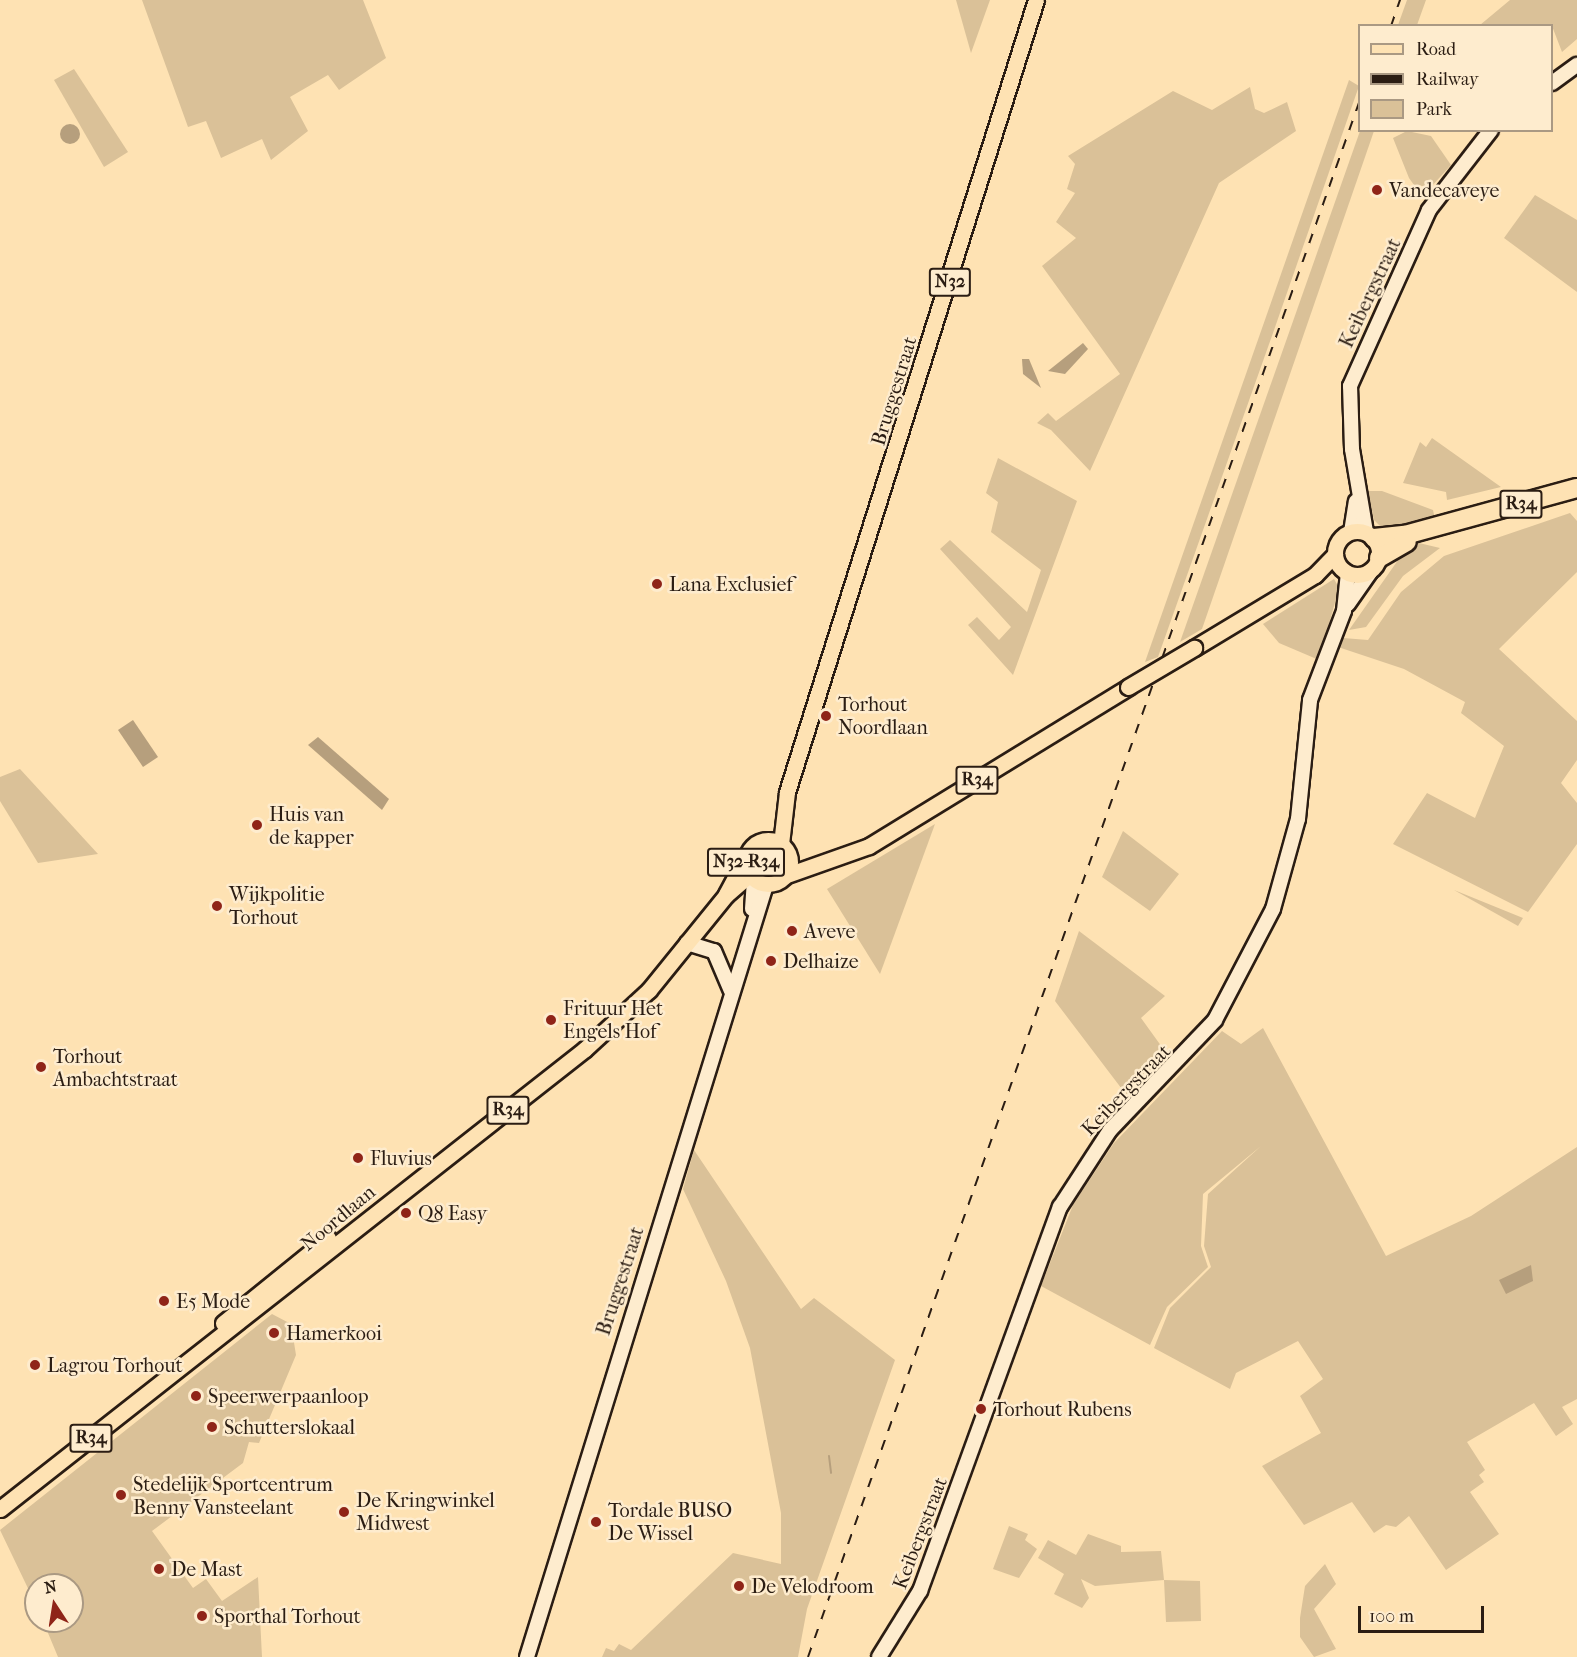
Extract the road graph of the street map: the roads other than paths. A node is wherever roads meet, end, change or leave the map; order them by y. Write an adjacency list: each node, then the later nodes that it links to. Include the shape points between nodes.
1 (1036, 0): 13 (main road, Bruggestraat / N32)
2 (1577, 65): 3 (street)
3 (1553, 82)
4 (1489, 132): 7 (street, Keibergstraat, via 1430,210 1353,376 1348,415)
5 (1577, 488): 6 (highway, R34)
6 (1465, 520): 7 (highway, R34); 9 (highway, R34)
7 (1364, 534): 8 (main road, via 1339,540); 9 (main road)
8 (1335, 554): 10 (main road); 11 (main road, R34)
9 (1374, 565): 10 (main road); 12 (street, Keibergstraat)
10 (1345, 571): 11 (main road, R34); 12 (street, Keibergstraat)
11 (1315, 575): 17 (main road, R34, bridge, via 886,836)
12 (1344, 611): 26 (street, Keibergstraat, via 1310,700 1298,819 1273,909 1215,1020 1110,1130 1060,1207 920,1591)
13 (787, 792): 14 (main road, Bruggestraat / N32); 15 (main road, Bruggestraat / N32)
14 (762, 841): 15 (main road, N32-R34); 16 (main road, N32-R34)
15 (785, 847): 17 (main road, via 801,862); 18 (main road, N32-R34)
16 (747, 855): 19 (main road, N32-R34); 20 (main road, Noordlaan / R34)
17 (822, 864): 18 (main road, R34)
18 (787, 875): 19 (main road, N32-R34)
19 (757, 880): 20 (main road, Noordlaan / R34); 22 (street, Bruggestraat, via 752,917)
20 (726, 895): 21 (main road, Noordlaan / R34)
21 (687, 943): 22 (street, via 714,951); 23 (main road, Noordlaan / R34, via 558,1059); 24 (main road, Noordlaan / R34, via 641,998 585,1049)
22 (731, 992): 25 (street, Bruggestraat)
23 (0, 1496)
24 (0, 1509)
25 (526, 1657)
26 (879, 1657)

